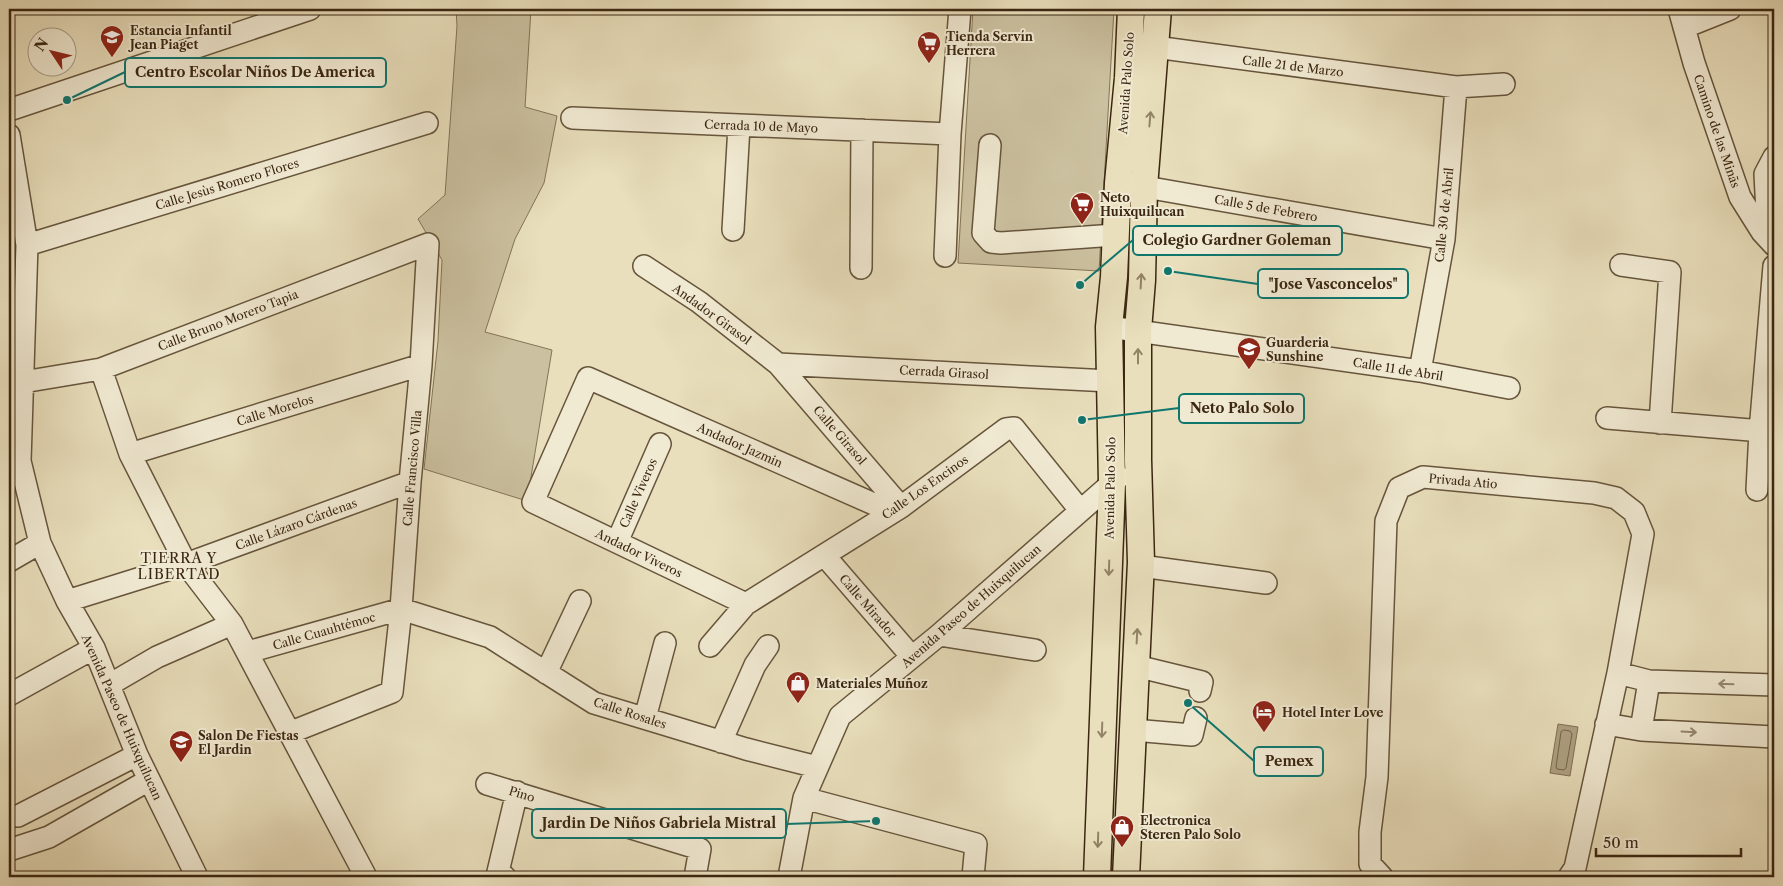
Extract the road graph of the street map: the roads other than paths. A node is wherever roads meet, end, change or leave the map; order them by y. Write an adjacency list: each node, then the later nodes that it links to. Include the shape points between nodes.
1 (310, 9): 11 (street)
2 (960, 9): 16 (street)
3 (1131, 9): 7 (main road, Avenida Palo Solo)
4 (1158, 9): 8 (main road, Avenida Palo Solo)
5 (1730, 9): 6 (street)
6 (1682, 18): 27 (street, Camino de las Minãs, via 1694,63 1740,196 1762,232)
7 (1130, 44): 8 (street, Calle 21 de Marzo); 20 (main road, Avenida Palo Solo)
8 (1156, 48): 10 (street, Calle 21 de Marzo); 21 (main road, Avenida Palo Solo, one-way to 8)
9 (1504, 84): 10 (street, Calle 21 de Marzo)
10 (1456, 87): 24 (street, Calle 30 de Abril)
11 (9, 110)
12 (572, 118): 14 (street, Cerrada 10 de Mayo)
13 (428, 123): 28 (street, Calle Jesùs Romero Flores)
14 (738, 126): 15 (street, Cerrada 10 de Mayo); 22 (street)
15 (862, 130): 16 (street, Cerrada 10 de Mayo); 33 (street)
16 (950, 134): 29 (street)
17 (9, 136): 28 (street, Avenida Paseo de Huixquilucan)
18 (990, 145): 23 (street, via 983,233 990,242)
19 (1774, 157): 25 (street, via 1766,174 1767,212)
20 (1118, 183): 21 (street, Calle 5 de Febrero); 23 (main road, Avenida Palo Solo)
21 (1144, 187): 24 (street, Calle 5 de Febrero); 35 (main road, Avenida Palo Solo, one-way to 21)
22 (732, 230)
23 (1115, 234): 34 (main road, Avenida Palo Solo)
24 (1444, 239): 39 (street, Calle 30 de Abril)
25 (1774, 240)
26 (428, 244): 37 (street, Calle Francisco Villa); 38 (street, Calle Bruno Morero Tapia)
27 (1774, 244)
28 (27, 245): 41 (street, Avenida Paseo de Huixquilucan)
29 (945, 256)
30 (1621, 265): 45 (street, via 1670,272)
31 (644, 266): 36 (street, Andador Girasol, via 699,302)
32 (1774, 266): 46 (street)
33 (861, 268)
34 (1109, 327): 35 (street, Calle 11 de Abril); 40 (main road, Avenida Palo Solo)
35 (1138, 330): 39 (street, Calle 11 de Abril); 49 (main road, Avenida Palo Solo, one-way to 35)
36 (778, 364): 40 (street, Cerrada Girasol); 55 (street, Calle Girasol)
37 (421, 365): 48 (street, Calle Morelos); 51 (street, Calle Francisco Villa)
38 (102, 369): 41 (street, Calle Bruno Morero Tapia); 48 (street)
39 (1420, 371): 42 (street, Calle 11 de Abril)
40 (1110, 381): 52 (main road, Avenida Palo Solo)
41 (23, 382): 43 (street, Avenida Paseo de Huixquilucan)
42 (1509, 388)
43 (15, 411): 50 (street, Avenida Paseo de Huixquilucan)
44 (1608, 418): 45 (street)
45 (1660, 423): 46 (street)
46 (1767, 432): 53 (street)
47 (660, 444): 57 (street, Calle Viveros)
48 (130, 454): 61 (street)
49 (1138, 460): 52 (street, Avenida Paseo de Huixquilucan); 62 (main road, Avenida Palo Solo)
50 (14, 465): 58 (street, Avenida Paseo de Huixquilucan)
51 (410, 482): 61 (street, Calle Lázaro Cárdenas); 67 (street, Calle Francisco Villa)
52 (1112, 484): 56 (street, Avenida Paseo de Huixquilucan); 99 (main road, Avenida Palo Solo, one-way to 99)
53 (1757, 490)
54 (533, 502): 55 (street, Andador Jazmin, via 588,378); 57 (street, Andador Viveros)
55 (896, 509): 56 (street, Calle Los Encinos, via 1006,428 1012,427); 59 (street, Calle Los Encinos)
56 (1080, 510): 69 (street, Avenida Paseo de Huixquilucan)
57 (617, 542): 66 (street, Andador Viveros)
58 (40, 543): 60 (street); 65 (street, Avenida Paseo de Huixquilucan)
59 (824, 555): 66 (street, Calle Los Encinos); 76 (street, Calle Mirador)
60 (9, 561)
61 (186, 564): 65 (street, Calle Lázaro Cárdenas); 68 (street)
62 (1140, 566): 63 (street); 77 (main road, Avenida Palo Solo, one-way to 62)
63 (1266, 583)
64 (580, 601): 78 (street)
65 (67, 602): 73 (street, Avenida Paseo de Huixquilucan)
66 (746, 604): 71 (street, Calle Los Encinos)
67 (401, 609): 75 (street, Calle Cuauhtémoc); 78 (street, Calle Rosales, via 490,637); 90 (street, Calle Francisco Villa, via 392,692)
68 (232, 624): 75 (street); 81 (street, via 157,657)
69 (939, 635): 74 (street); 76 (street, Avenida Paseo de Huixquilucan)
70 (665, 643): 85 (street)
71 (710, 646)
72 (768, 646): 92 (street, via 755,665)
73 (94, 648): 81 (street, Avenida Paseo de Huixquilucan); 84 (street)
74 (1036, 650)
75 (248, 652): 90 (street)
76 (912, 657): 94 (street, Avenida Paseo de Huixquilucan, via 840,716)
77 (1136, 666): 83 (street, via 1202,682); 88 (main road, Avenida Palo Solo)
78 (546, 673): 85 (street, Calle Rosales, via 594,702)
79 (1618, 673): 80 (street); 87 (street, Privada Atio); 111 (street, Privada Atio, via 1643,534 1634,512 1616,498 1594,493 1424,477 1399,488 1386,521 1377,777 1370,832 1370,864)
80 (1649, 681): 82 (street, one-way to 80); 89 (street)
81 (109, 684): 93 (street, Avenida Paseo de Huixquilucan)
82 (1774, 685)
83 (1200, 691)
84 (9, 695)
85 (645, 718): 92 (street, Calle Rosales)
86 (1196, 718): 88 (street, via 1192,735)
87 (1606, 724): 89 (street); 112 (street, Privada Atio, via 1575,868)
88 (1133, 730): 100 (main road, Avenida Palo Solo)
89 (1641, 730): 91 (street, one-way to 91)
90 (289, 733): 105 (street)
91 (1774, 737)
92 (722, 742): 94 (street, Calle Rosales)
93 (137, 755): 95 (street, Avenida Paseo de Huixquilucan); 101 (street)
94 (816, 767): 98 (street, Avenida Paseo de Huixquilucan)
95 (149, 780): 102 (street, via 49,837); 104 (street, Avenida Paseo de Huixquilucan)
96 (487, 784): 97 (street, Pino)
97 (517, 792): 103 (street); 106 (street, Pino, via 700,849)
98 (804, 798): 107 (street, Avenida Paseo de Huixquilucan); 108 (street, via 976,844)
99 (1100, 803): 100 (main road); 109 (main road, Avenida Palo Solo, one-way to 109)
100 (1130, 805): 110 (main road, Avenida Palo Solo)
101 (18, 816)
102 (9, 850)
103 (501, 876)
104 (197, 877)
105 (366, 877)
106 (695, 877)
107 (789, 877)
108 (973, 877)
109 (1097, 877)
110 (1126, 877)
111 (1382, 877)
112 (1569, 877)

